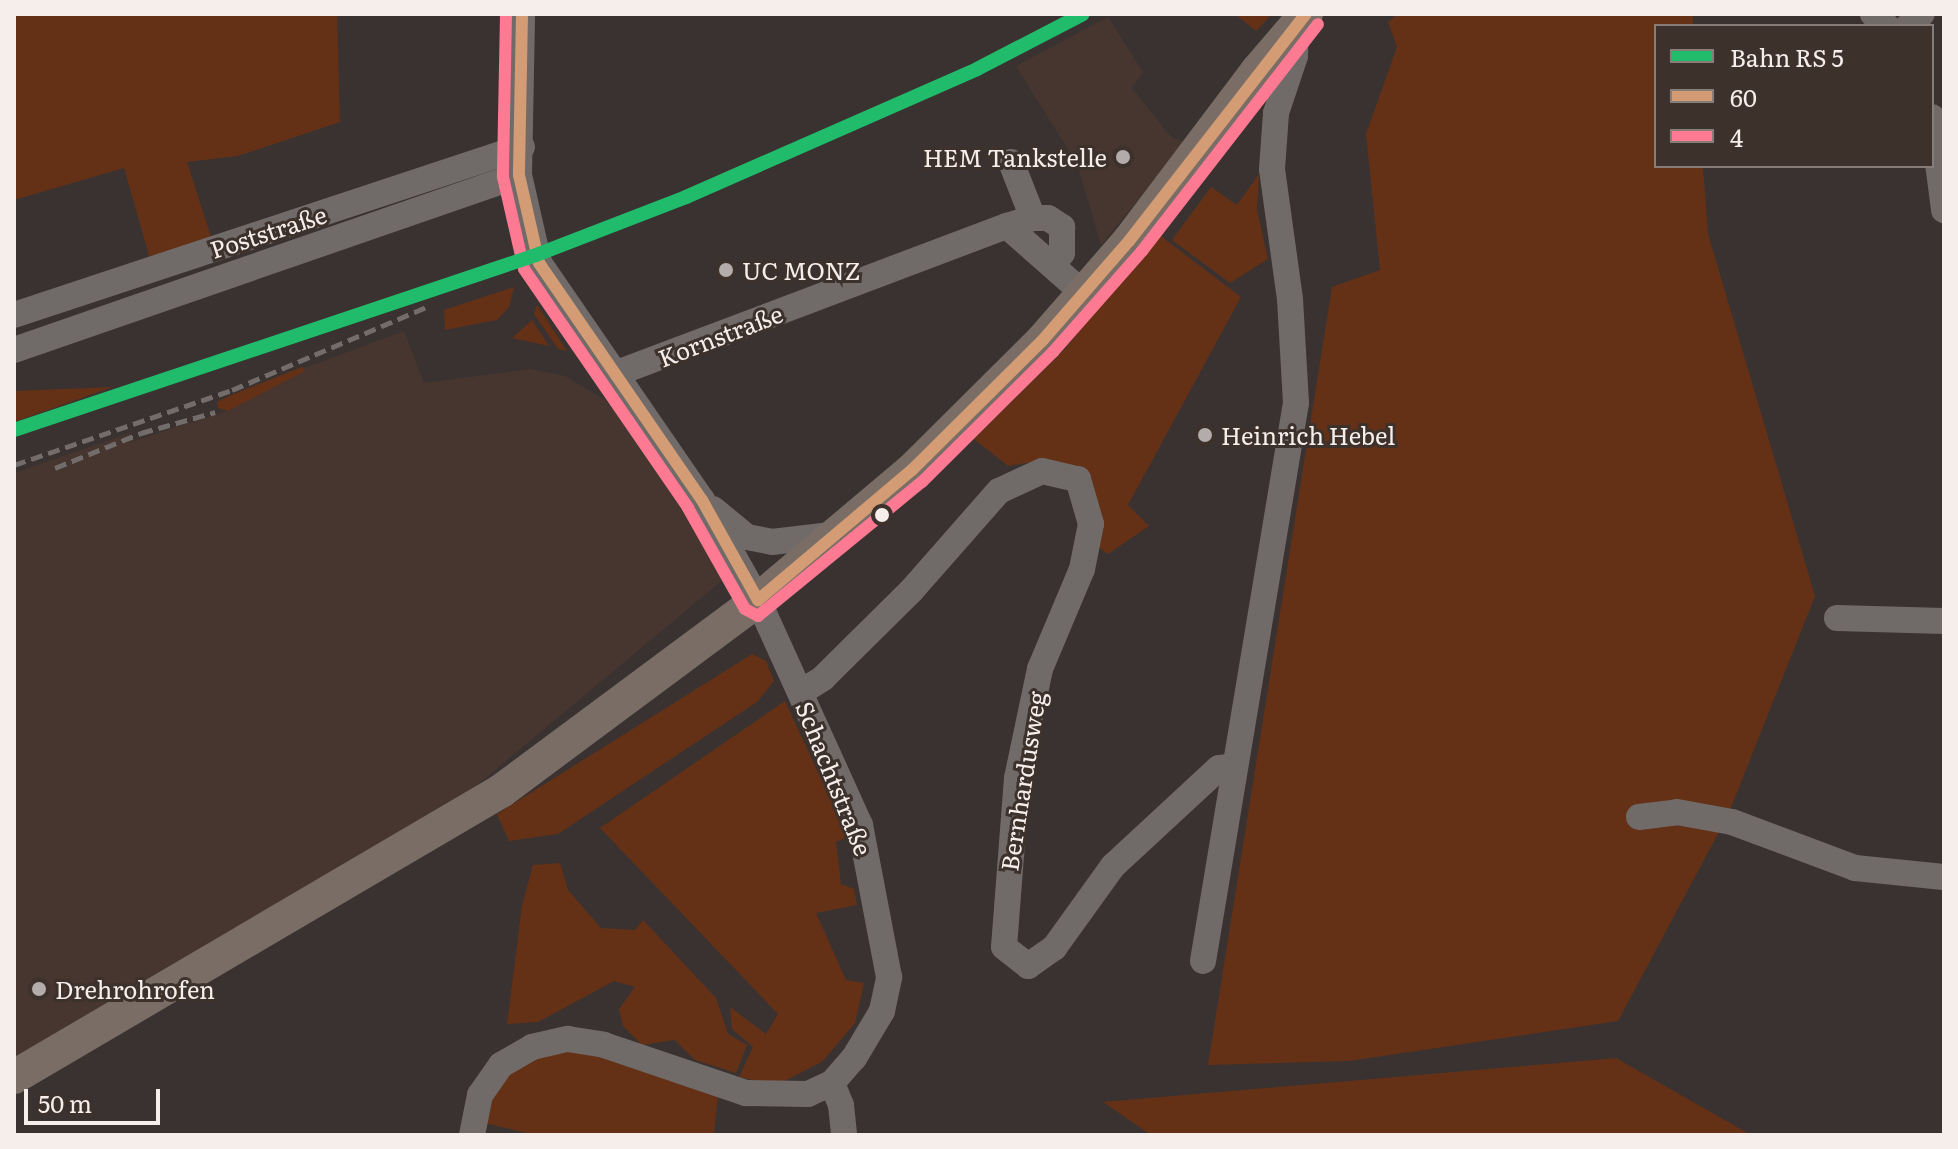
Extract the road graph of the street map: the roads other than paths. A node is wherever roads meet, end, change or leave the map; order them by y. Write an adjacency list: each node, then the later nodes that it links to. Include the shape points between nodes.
1 (522, 14): 4 (street)
2 (1299, 27): 11 (main road); 21 (street, via 1276,113 1272,169 1290,299 1296,403)
3 (1934, 132): 7 (street)
4 (522, 147): 6 (street); 12 (street, Poststraße)
5 (1011, 162): 8 (street)
6 (519, 175): 13 (street, Poststraße); 14 (street, via 539,263)
7 (1944, 210)
8 (1033, 218): 9 (street, Kornstraße); 10 (street, via 1048,218 1062,227 1062,253)
9 (1007, 226): 10 (street); 14 (street, Kornstraße)
10 (1052, 264): 11 (street)
11 (1083, 293): 16 (main road, via 941,442)
12 (14, 315)
13 (14, 350)
14 (612, 375): 15 (street)
15 (702, 500): 16 (street, via 747,537 772,542); 17 (street, Schachtstraße)
16 (838, 534): 17 (main road)
17 (758, 600): 20 (street, Schachtstraße); 25 (main road, via 501,791)
18 (1837, 618): 19 (street)
19 (1944, 621)
20 (801, 692): 21 (street, Bernhardusweg, via 823,678 911,591 999,491 1042,471 1078,479 1091,524 1082,569 1040,669 1017,778 1004,947 1028,966 1054,948 1113,866 1219,768); 26 (street, Schachtstraße, via 860,825 889,965 882,1011)
21 (1233, 766): 24 (street)
22 (1639, 817): 23 (street, via 1677,812 1718,819 1855,868)
23 (1944, 877)
24 (1203, 961)
25 (14, 1077)
26 (832, 1083): 27 (street, via 796,1097 762,1096 604,1045 551,1042 501,1065 480,1095); 28 (street)
27 (472, 1135)
28 (844, 1135)

